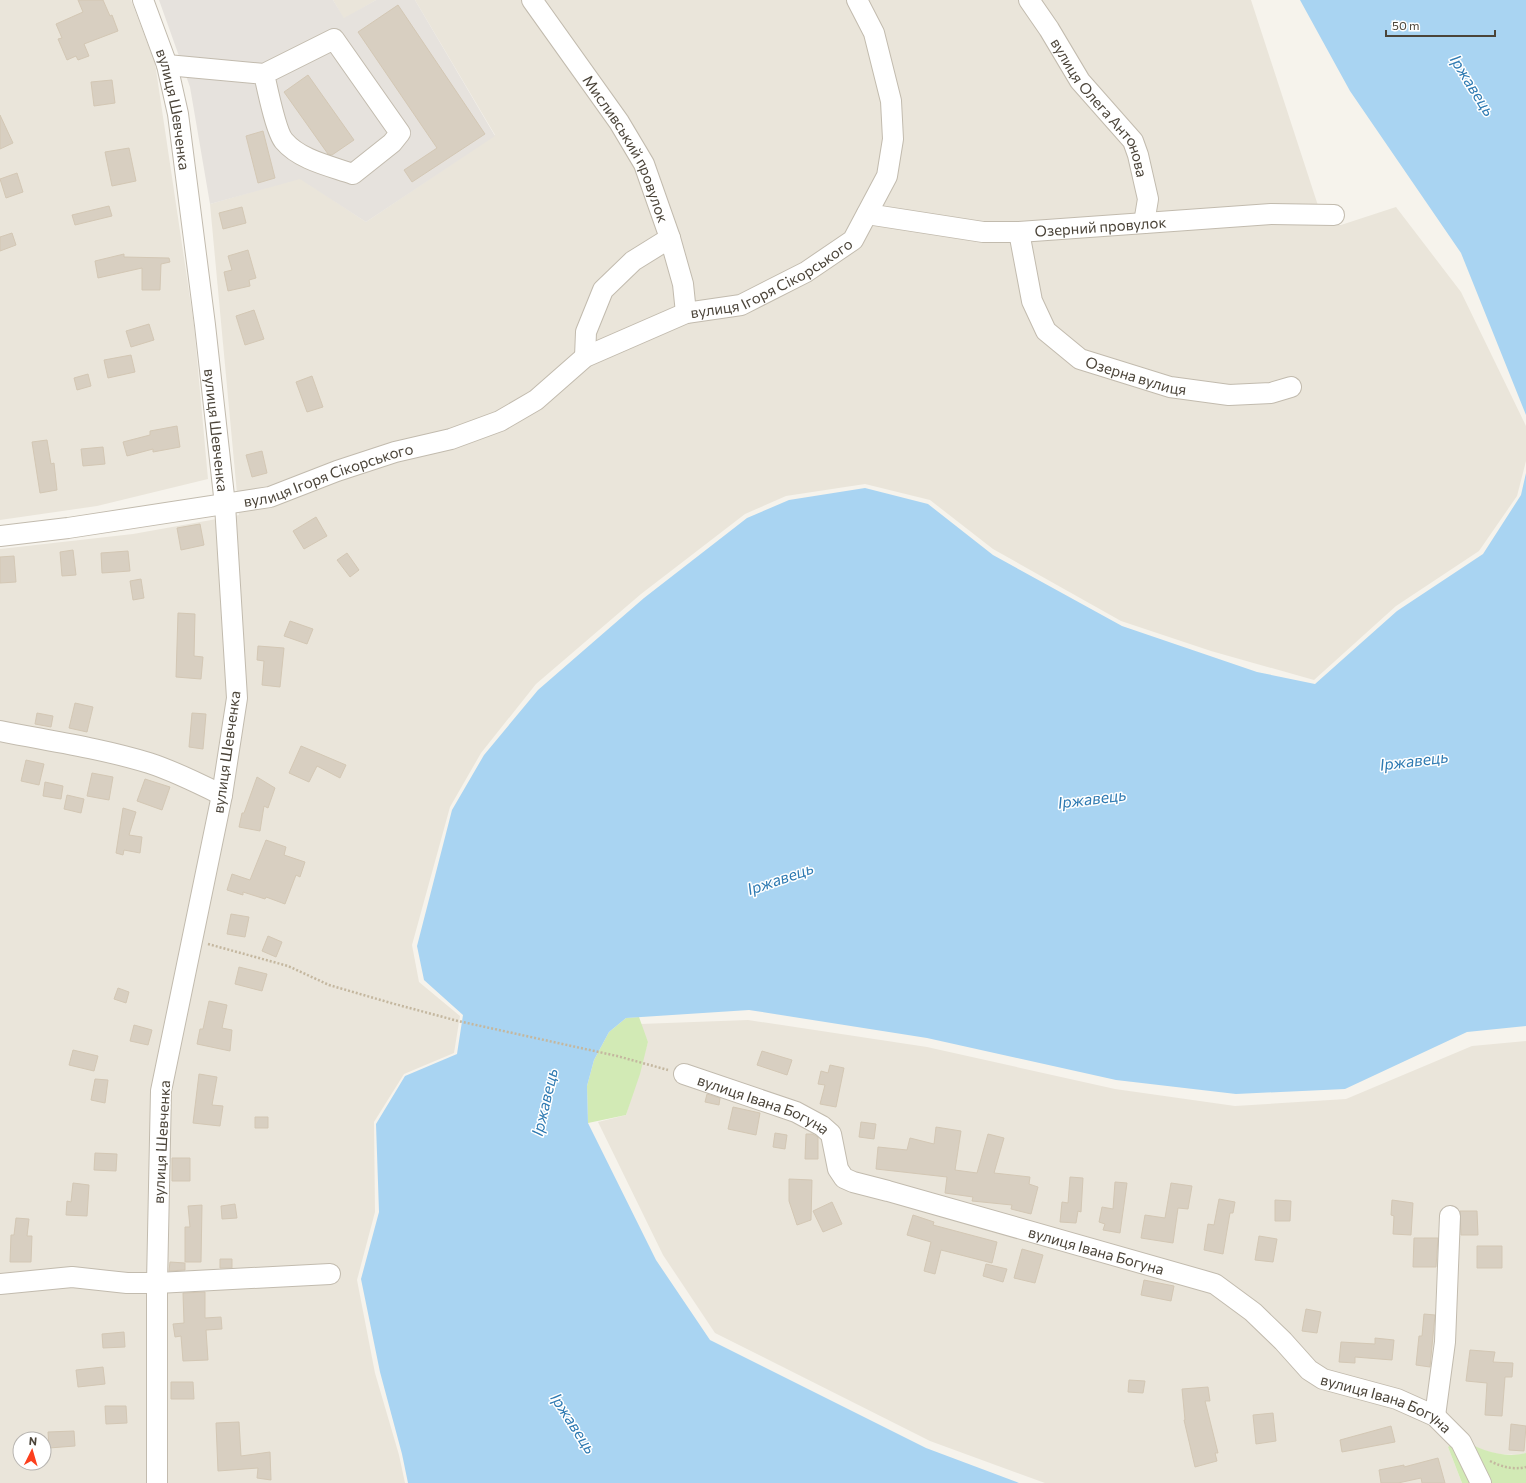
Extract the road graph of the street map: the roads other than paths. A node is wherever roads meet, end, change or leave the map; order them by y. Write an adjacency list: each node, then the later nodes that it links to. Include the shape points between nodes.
1 (143, 0): 5 (street, вулиця Шевченка)
2 (532, 0): 11 (street, Мисливський провулок, via 618,122 644,164)
3 (857, 0): 7 (street, вулиця Ігоря Сікорського, via 874,33 891,101 892,139 887,176)
4 (1029, 0): 9 (street, вулиця Олега Антонова, via 1080,81 1133,141 1148,199)
5 (167, 65): 6 (street); 15 (street, вулиця Шевченка, via 178,114)
6 (264, 74): 6 (street, via 283,141 301,154 353,174 392,143 400,133 334,39)
7 (867, 214): 10 (street, Озерний провулок, via 983,232); 12 (street, вулиця Ігоря Сікорського, via 853,240 806,272 741,305)
8 (1334, 215): 9 (street, Озерний провулок, via 1271,214)
9 (1144, 223): 10 (street, Озерний провулок)
10 (1019, 232): 14 (street, Озерна вулиця, via 1032,300 1046,331 1080,359 1170,387 1229,395 1271,393)
11 (670, 238): 12 (street, Мисливський провулок, via 683,284); 13 (street, via 633,261 603,290 586,332)
12 (686, 313): 13 (street, вулиця Ігоря Сікорського)
13 (585, 357): 15 (street, вулиця Ігоря Сікорського, via 536,400 500,421 451,439 395,452 270,497)
14 (1291, 387)
15 (225, 505): 16 (street, вулиця Ігоря Сікорського); 18 (street, вулиця Шевченка, via 237,698)
16 (0, 536)
17 (0, 731): 18 (street, via 109,752 150,764)
18 (222, 795): 22 (street, вулиця Шевченка, via 161,1091)
19 (684, 1074): 24 (street, вулиця Івана Богуна, via 796,1112 822,1126 831,1134 838,1169 844,1178 853,1182 1214,1284 1253,1312 1309,1370 1323,1379 1397,1399)
20 (1450, 1216): 24 (street, via 1445,1342)
21 (330, 1274): 22 (street)
22 (157, 1283): 23 (street, via 127,1283 72,1277); 25 (street, вулиця Шевченка)
23 (0, 1284)
24 (1435, 1416): 26 (street, вулиця Івана Богуна, via 1461,1442)
25 (157, 1483)
26 (1481, 1483)

